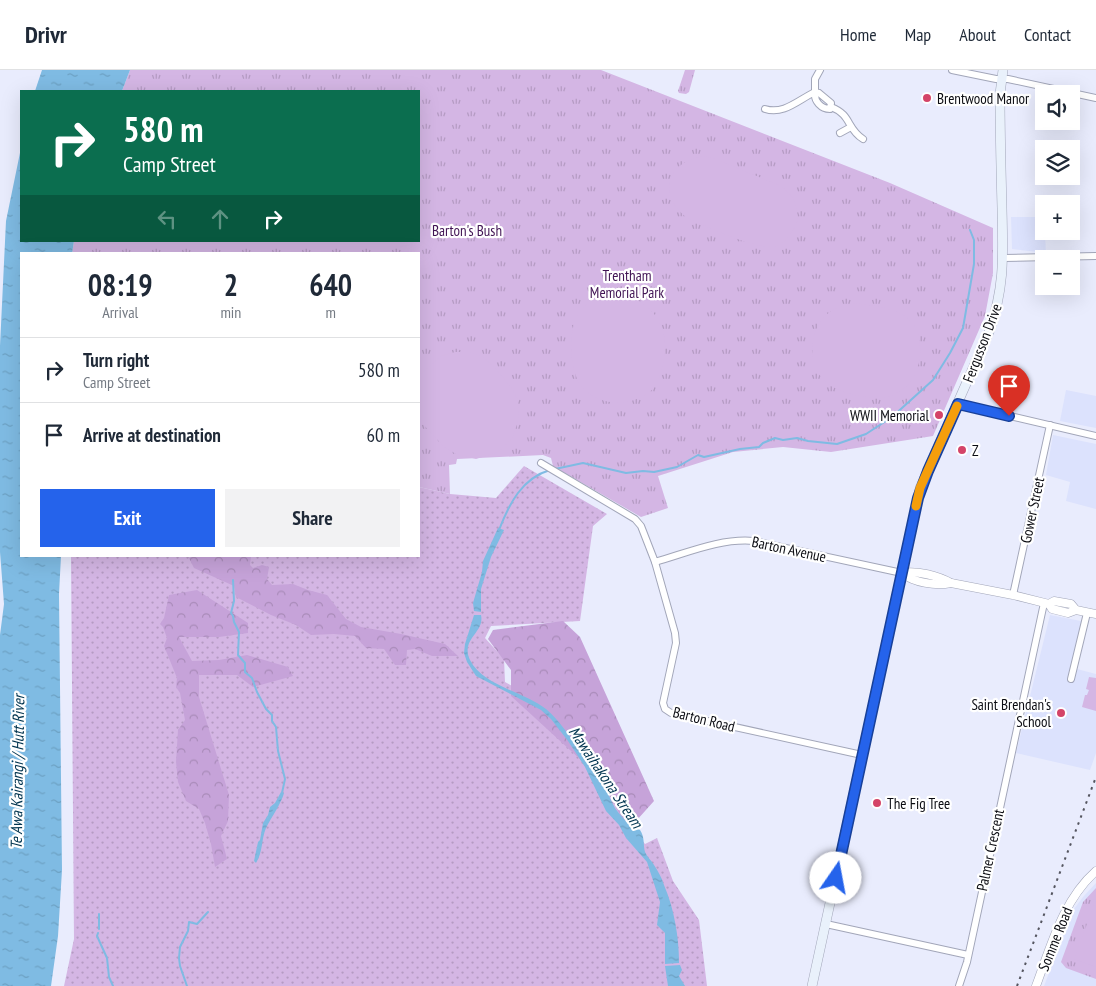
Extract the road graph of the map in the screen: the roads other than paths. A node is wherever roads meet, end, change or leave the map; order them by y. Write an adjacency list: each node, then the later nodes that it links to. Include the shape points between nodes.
1 (820, 70): 4 (street, via 815,79)
2 (952, 70): 3 (street, via 996,79)
3 (1002, 74): 5 (street); 11 (main road, Fergusson Drive)
4 (815, 92): 6 (street, via 783,110); 7 (street, via 831,103 831,107 845,114)
5 (1096, 98)
6 (764, 109)
7 (851, 127): 8 (street); 9 (street)
8 (840, 133)
9 (863, 139)
10 (1096, 256): 11 (street)
11 (1003, 258): 12 (main road, Fergusson Drive, via 996,312)
12 (958, 404): 13 (street); 17 (main road, Fergusson Drive, via 920,488)
13 (1050, 425): 14 (street); 18 (street, Gower Street)
14 (1096, 436)
15 (541, 463): 16 (street, via 635,519)
16 (655, 562): 17 (street, Barton Avenue, via 739,540); 23 (street, Barton Road, via 675,632 675,654 663,703 666,709 671,713)
17 (902, 573): 18 (street, via 911,571 951,583); 23 (main road, Fergusson Drive)
18 (1013, 595): 19 (street)
19 (1047, 603): 20 (street, via 1063,602); 26 (street, Palmer Crescent)
20 (1087, 613): 21 (street); 22 (street)
21 (1096, 614)
22 (1071, 679)
23 (862, 755): 25 (main road, Fergusson Drive)
24 (1096, 871): 29 (street, Somme Road, via 1067,906)
25 (826, 924): 26 (street); 27 (main road, Fergusson Drive)
26 (968, 955): 28 (street, Palmer Crescent)
27 (812, 986)
28 (959, 986)
29 (1036, 986)

